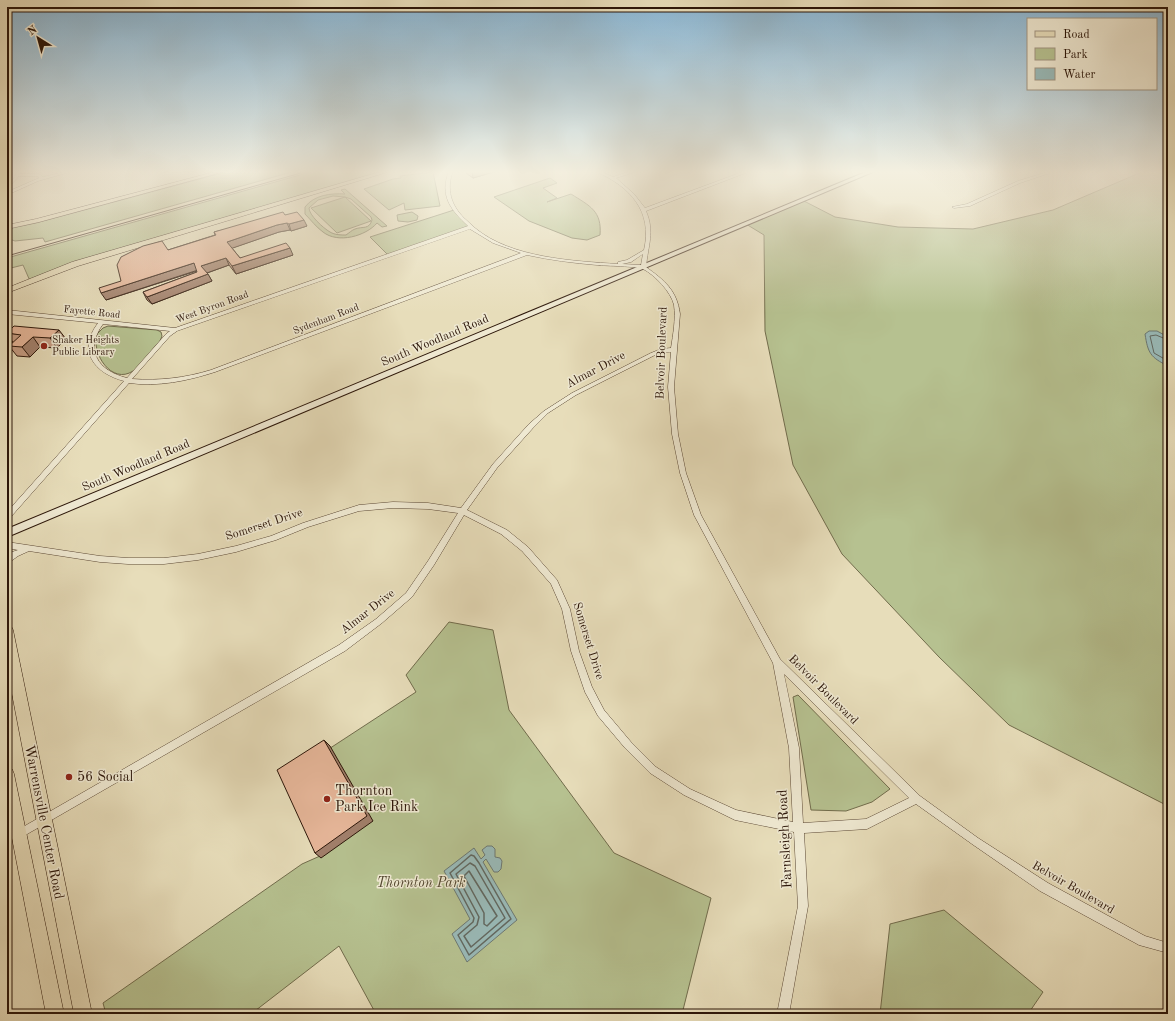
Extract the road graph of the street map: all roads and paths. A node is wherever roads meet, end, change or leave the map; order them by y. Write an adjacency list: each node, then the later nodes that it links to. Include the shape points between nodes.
1 (45, 219): 6 (main road)
2 (225, 219): 12 (main road, via 87,260)
3 (462, 219): 7 (street)
4 (647, 219): 8 (street, via 649,234)
5 (757, 219): 11 (street, South Woodland Road)
6 (7, 227)
7 (470, 227): 9 (street, via 496,242); 15 (street, West Byron Road)
8 (644, 252): 10 (street, via 630,261); 11 (street)
9 (527, 253): 10 (street, via 577,263); 17 (street, Sydenham Road, via 201,375 165,382)
10 (612, 264): 11 (street)
11 (643, 267): 16 (street, Belvoir Boulevard, via 662,281 675,299 677,314); 20 (street, South Woodland Road)
12 (7, 291)
13 (7, 312): 14 (street, Fayette Road)
14 (101, 323): 15 (street, Fayette Road); 17 (street, Sydenham Road, via 91,342 93,356 104,370)
15 (175, 330): 17 (street, West Byron Road)
16 (673, 350): 18 (street, Almar Drive, via 653,354 574,394 546,412 515,441 494,466); 25 (street, Belvoir Boulevard, via 671,387 675,434 683,473 698,515)
17 (129, 380): 19 (street, West Byron Road)
18 (463, 511): 22 (street, Somerset Drive, via 428,506 393,505 360,508 236,549 198,558 164,561 128,561); 29 (street, Almar Drive, via 409,595 379,621 342,648); 30 (street, Somerset Drive, via 504,532 526,549 554,582 566,610 575,651 590,693 601,713 653,770 687,792 735,815)
19 (7, 517)
20 (7, 533)
21 (7, 545): 22 (street, Somerset Drive)
22 (27, 549): 23 (street)
23 (7, 560)
24 (7, 630): 26 (main road, Warrensville Center Road)
25 (777, 662): 28 (street, Belvoir Boulevard); 30 (street, Farnsleigh Road, via 794,748)
26 (10, 666): 29 (main road, Warrensville Center Road)
27 (7, 774): 31 (main road)
28 (917, 799): 30 (street, Somerset Drive, via 867,824); 32 (street, Belvoir Boulevard, via 1044,887 1143,941)
29 (44, 820): 31 (street, Almar Drive); 34 (main road, Warrensville Center Road)
30 (799, 828): 35 (street, Farnsleigh Road, via 803,906)
31 (19, 834): 33 (main road)
32 (1168, 948)
33 (55, 1014)
34 (83, 1014)
35 (783, 1014)

